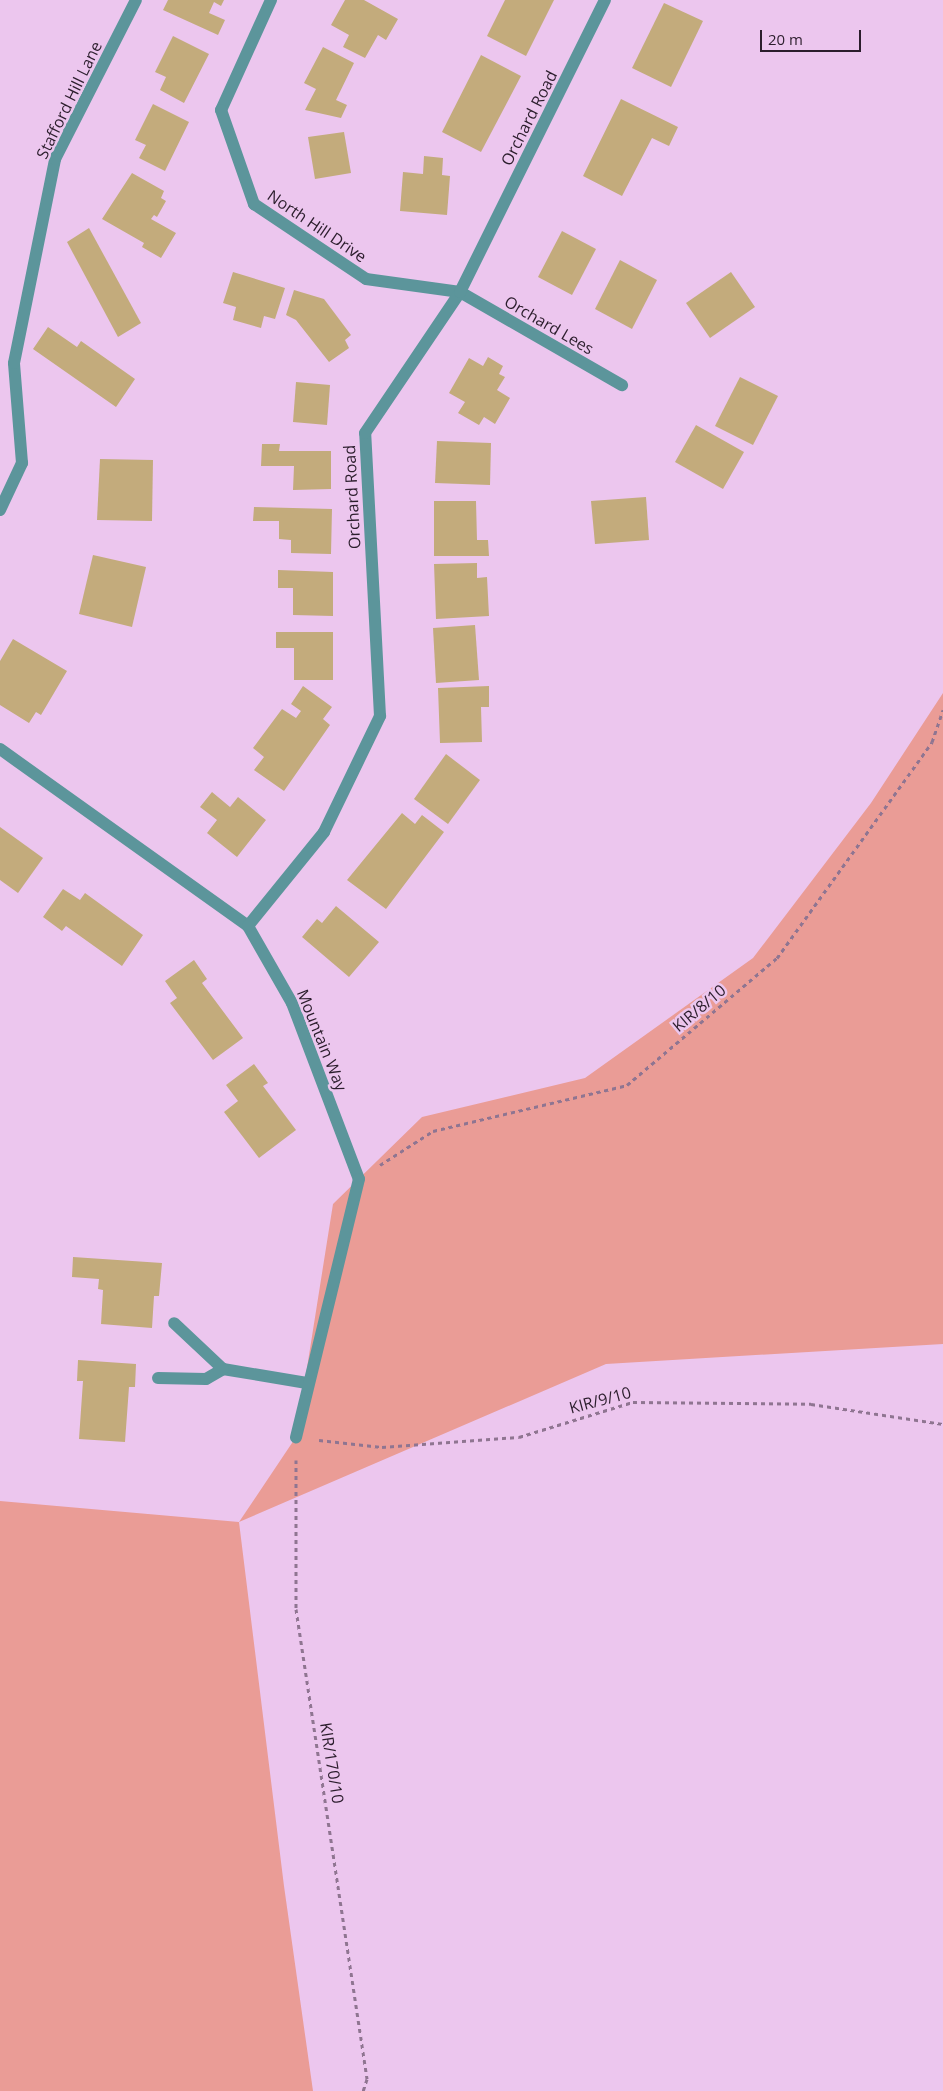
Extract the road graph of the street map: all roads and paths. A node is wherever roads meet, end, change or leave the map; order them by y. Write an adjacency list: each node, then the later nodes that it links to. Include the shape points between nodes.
1 (136, 0): 6 (street, Stafford Hill Lane, via 55,159 14,363 22,463)
2 (271, 0): 4 (street, North Hill Drive, via 220,110 254,204 366,279)
3 (605, 0): 4 (street, Orchard Road)
4 (460, 292): 5 (street, Orchard Lees); 9 (street, Orchard Road, via 365,433 380,716 324,832)
5 (622, 386)
6 (0, 510)
7 (943, 710): 10 (path, KIR/8/10, via 932,742 777,958 627,1085 433,1131)
8 (0, 749): 9 (street, Mountain Way)
9 (248, 926): 10 (street, Mountain Way, via 292,1003)
10 (359, 1178): 14 (street)
11 (174, 1323): 12 (street)
12 (223, 1369): 13 (street, via 206,1379); 14 (street)
13 (158, 1378)
14 (307, 1383): 16 (street)
15 (943, 1424): 16 (path, KIR/9/10, via 811,1404 633,1402 519,1437 382,1447)
16 (296, 1437): 17 (path, KIR/170/10, via 296,1610 367,2078)
17 (363, 2091)

